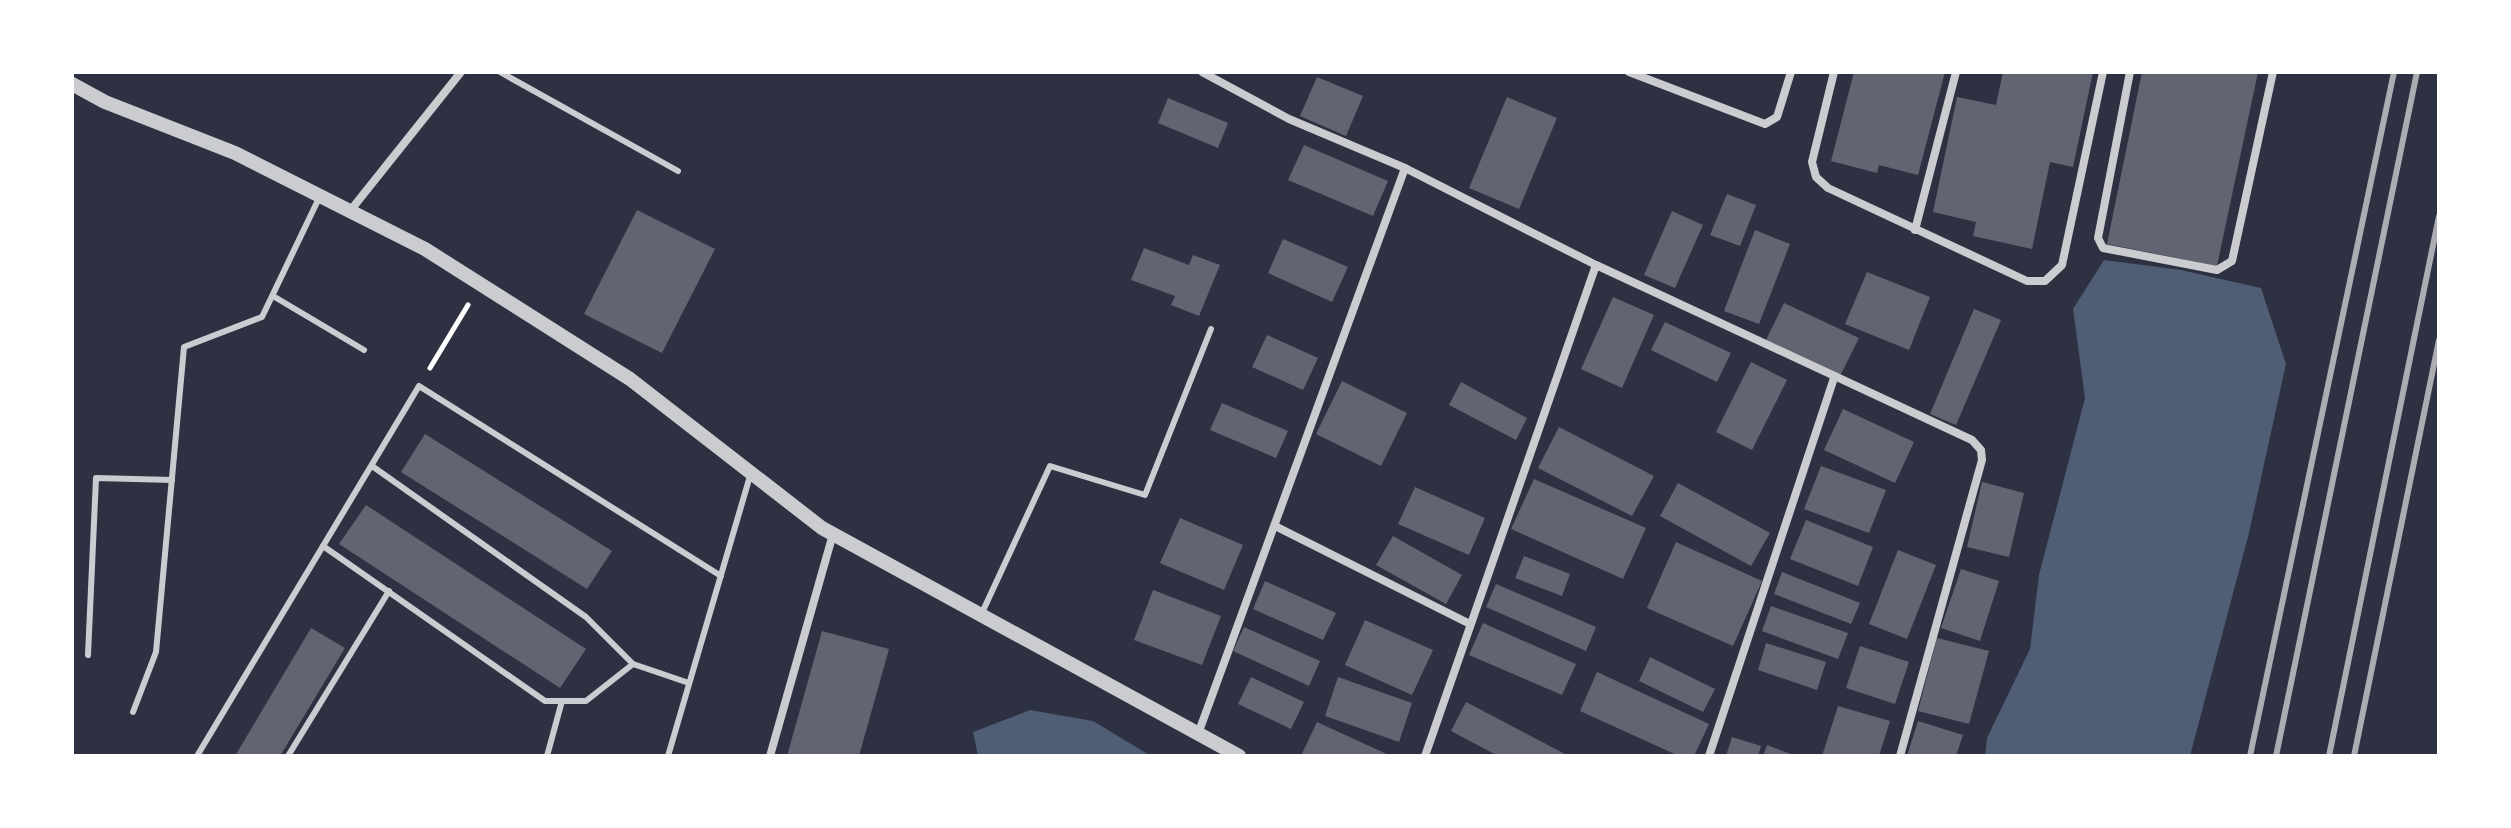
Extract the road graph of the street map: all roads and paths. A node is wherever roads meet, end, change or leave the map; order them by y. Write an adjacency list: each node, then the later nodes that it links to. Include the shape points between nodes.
1 (461, 72): 15 (street)
2 (500, 72): 13 (lane)
3 (1202, 72): 12 (street, via 1289,119)
4 (1629, 72): 5 (street, via 1765,124 1777,117)
5 (1791, 72)
6 (1834, 72): 16 (street, via 1812,162 1816,177 1828,188)
7 (1956, 72): 16 (street)
8 (2103, 72): 16 (street, via 2062,265 2045,281 2027,281)
9 (2130, 72): 10 (street, via 2098,238 2103,248 2217,270 2232,261)
10 (2273, 72)
11 (72, 84): 14 (street, via 235,153)
12 (1405, 168): 17 (street); 27 (street)
13 (678, 171)
14 (320, 196): 15 (street); 19 (lane)
15 (350, 211): 18 (street)
16 (1915, 230)
17 (1596, 265): 22 (street); 33 (street)
18 (481, 284): 23 (path); 25 (street, via 630,379)
19 (273, 296): 21 (lane); 26 (lane, via 262,317 184,347)
20 (1211, 329): 32 (lane, via 1145,495 1050,466)
21 (364, 350)
22 (1834, 378): 47 (street); 48 (street, via 1972,440 1981,450)
23 (419, 386): 24 (lane); 30 (lane)
24 (372, 466): 29 (lane); 35 (lane, via 586,617)
25 (751, 473): 28 (street); 30 (lane)
26 (172, 480): 34 (lane, via 96,478); 38 (lane, via 156,652)
27 (1275, 526): 33 (street); 39 (street)
28 (833, 534): 32 (street); 44 (street)
29 (323, 546): 31 (lane); 40 (lane)
30 (721, 576): 36 (lane)
31 (389, 591): 37 (lane, via 545,701); 41 (lane)
32 (981, 615): 39 (street)
33 (1470, 624): 46 (street)
34 (88, 655)
35 (633, 664): 36 (lane); 37 (lane, via 586,701)
36 (689, 683): 43 (lane)
37 (562, 701): 42 (lane)
38 (133, 712)
39 (1198, 734): 45 (street)
40 (197, 756)
41 (288, 756)
42 (547, 756)
43 (668, 756)
44 (770, 756)
45 (1239, 756)
46 (1425, 756)
47 (1709, 756)
48 (1900, 756)

